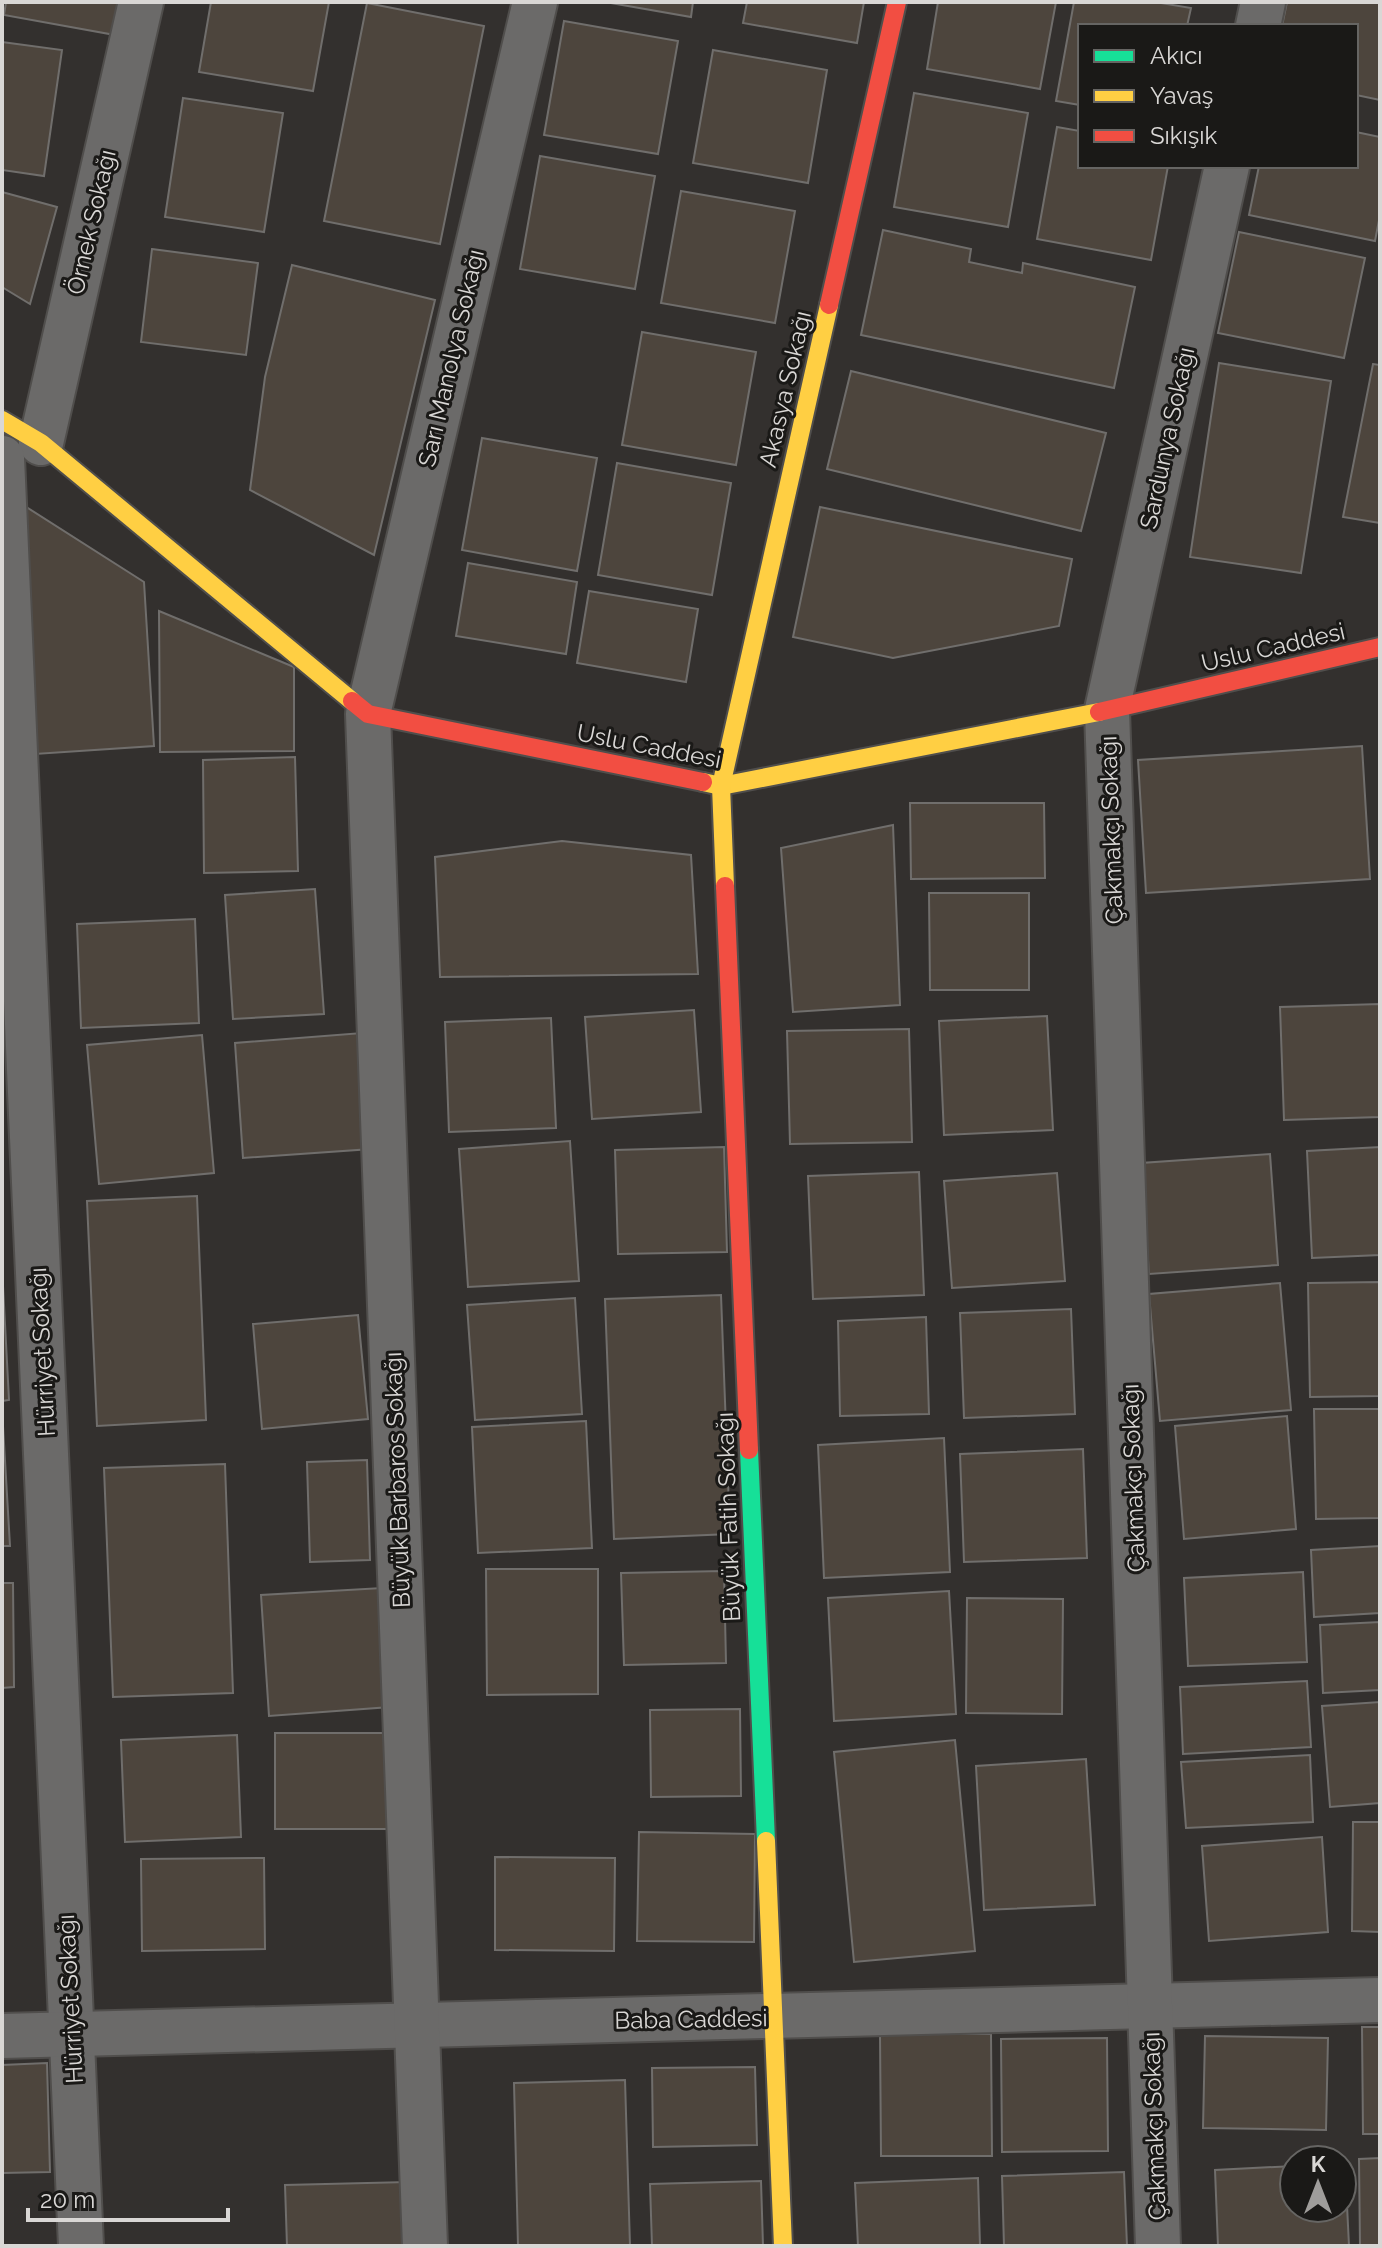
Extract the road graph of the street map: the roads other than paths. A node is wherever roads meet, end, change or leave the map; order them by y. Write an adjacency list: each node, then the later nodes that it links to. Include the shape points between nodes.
1 (141, 2): 8 (street, Örnek Sokağı)
2 (535, 2): 11 (street, Sarı Manolya Sokağı)
3 (897, 2): 12 (street, Akasya Sokağı)
4 (1263, 2): 5 (street)
5 (1258, 24)
6 (1227, 168): 10 (street, Sardunya Sokağı)
7 (2, 420): 8 (street, Uslu Caddesi)
8 (22, 450): 11 (street, Uslu Caddesi); 17 (street, Hürriyet Sokağı)
9 (1380, 647): 10 (street, Uslu Caddesi)
10 (1107, 710): 12 (street, Uslu Caddesi); 14 (street, Çakmakçı Sokağı)
11 (368, 714): 12 (street, Uslu Caddesi); 16 (street, Büyük Barbaros Sokağı)
12 (721, 786): 15 (street, Büyük Fatih Sokağı)
13 (1380, 2000): 14 (street, Baba Caddesi)
14 (1150, 2006): 15 (street, Baba Caddesi); 22 (street, Çakmakçı Sokağı)
15 (773, 2017): 16 (street, Baba Caddesi); 21 (street, Büyük Fatih Sokağı)
16 (417, 2026): 17 (street, Baba Caddesi); 20 (street, Büyük Barbaros Sokağı)
17 (72, 2034): 18 (street, Baba Caddesi); 19 (street, Hürriyet Sokağı)
18 (2, 2036)
19 (81, 2246)
20 (425, 2246)
21 (783, 2246)
22 (1158, 2246)

